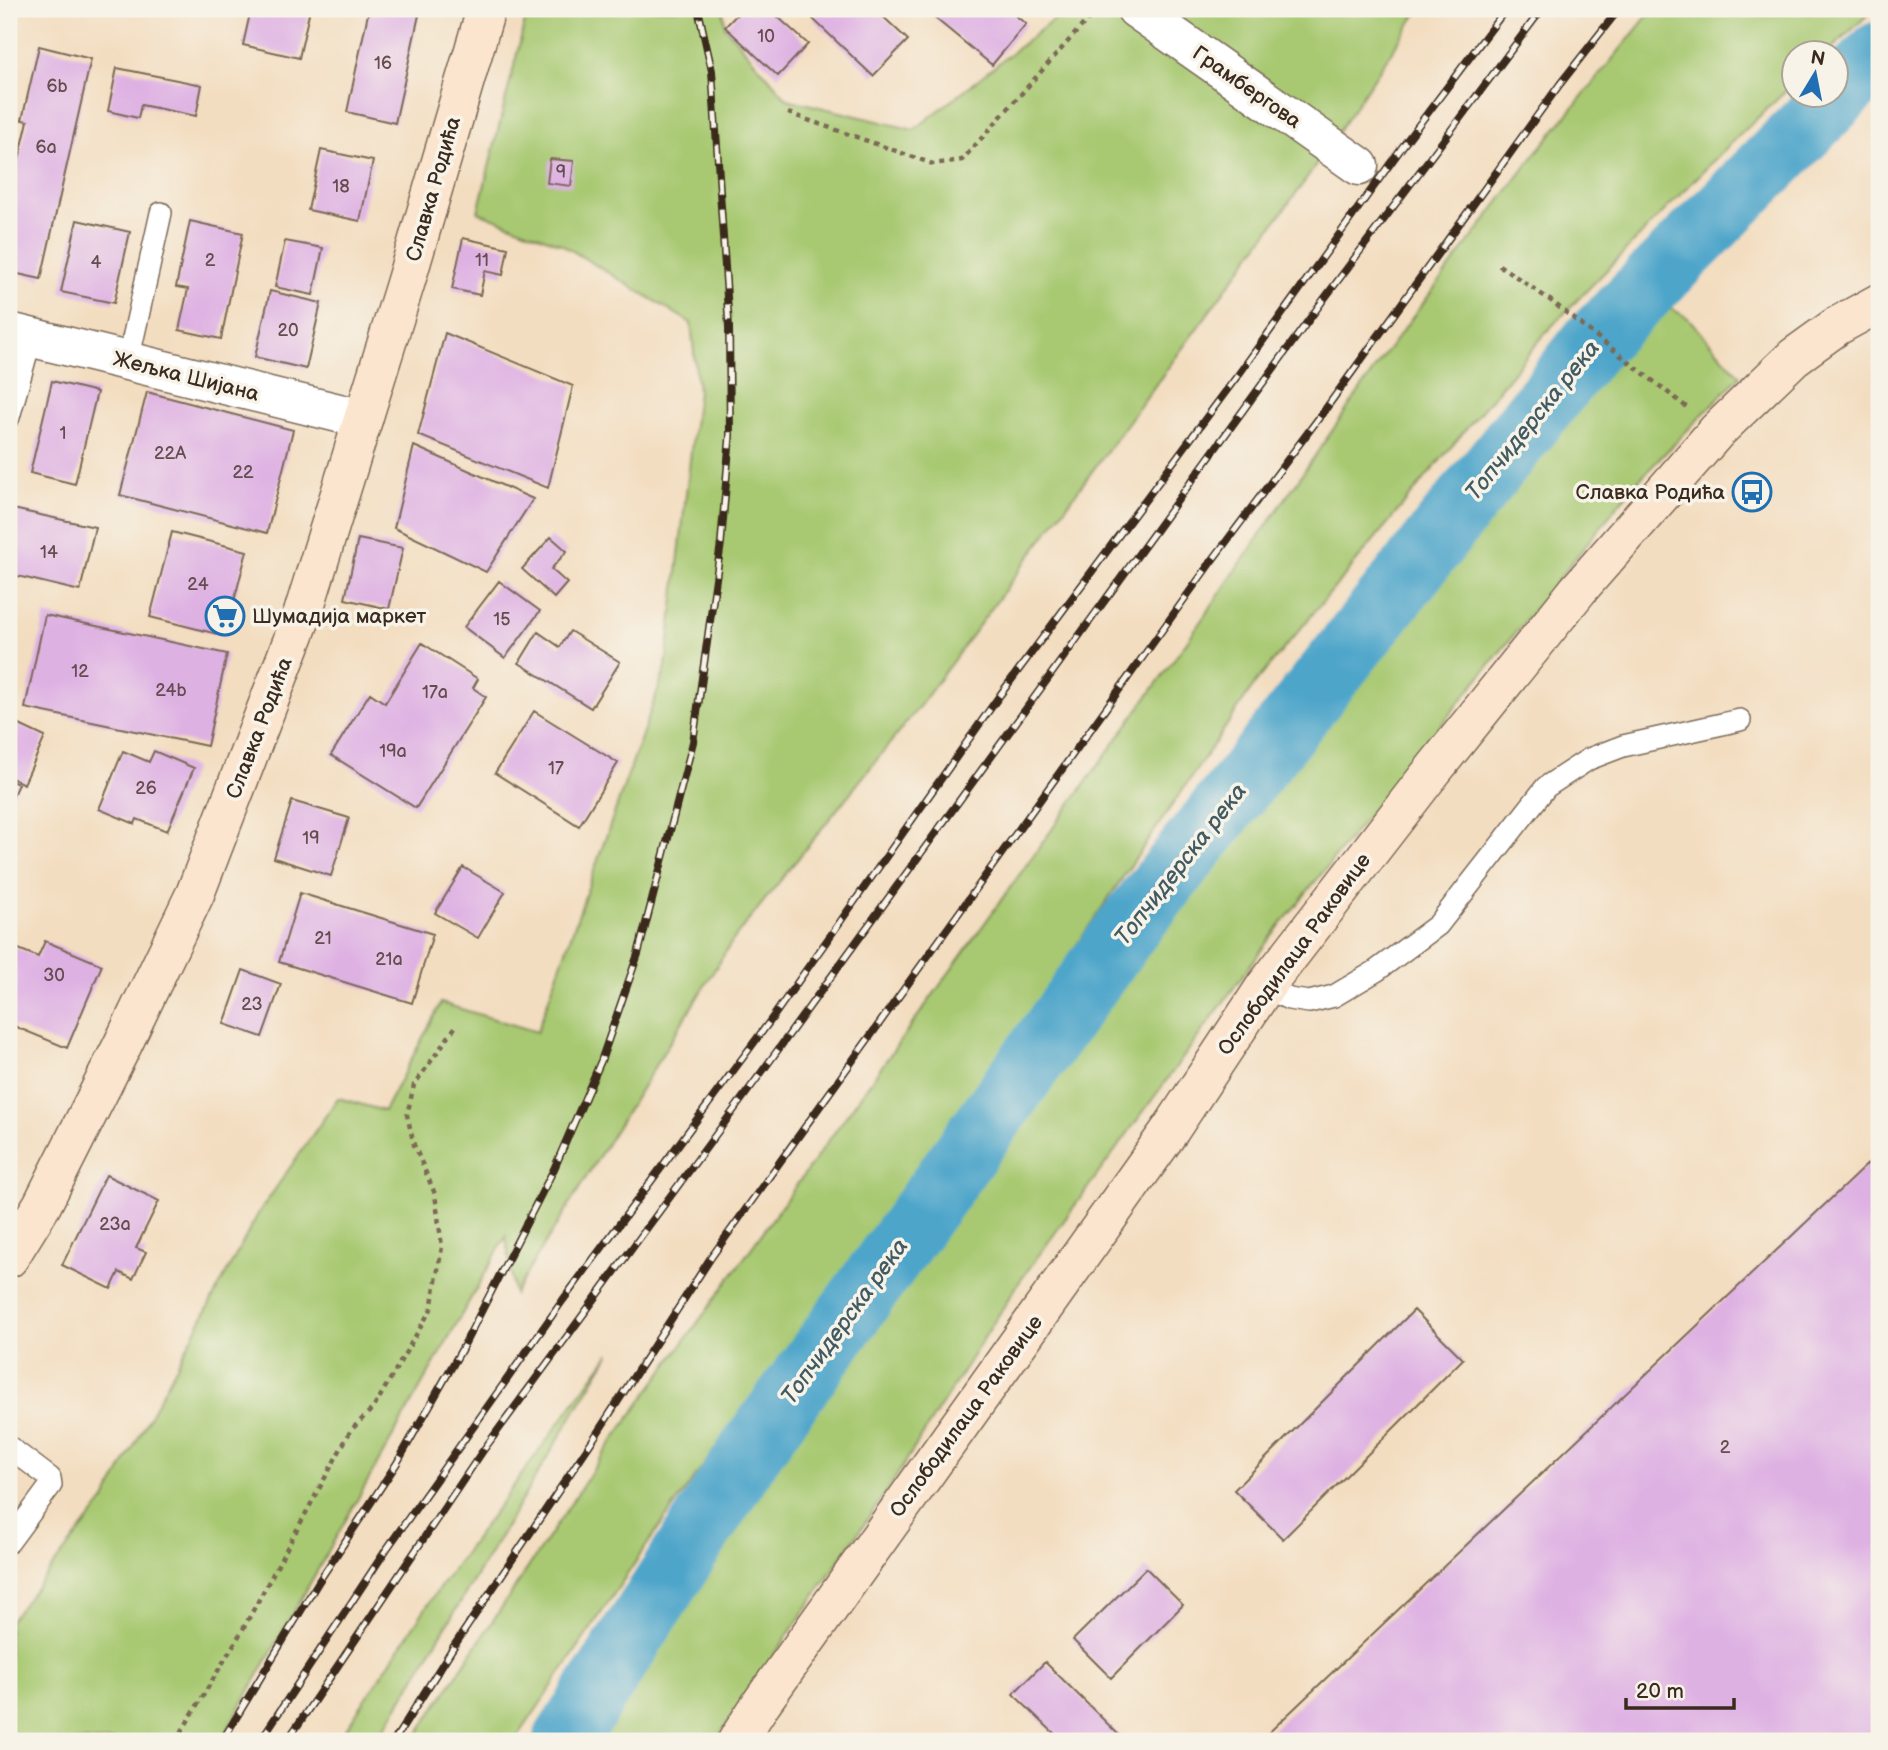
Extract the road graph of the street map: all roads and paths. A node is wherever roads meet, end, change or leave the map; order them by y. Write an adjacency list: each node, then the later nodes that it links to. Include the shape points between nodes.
1 (486, 9): 12 (main road, Славка Родића)
2 (1097, 9): 4 (path, via 962,160 933,164)
3 (1136, 9): 5 (street, Грамбергова)
4 (788, 113)
5 (1359, 166)
6 (161, 213): 10 (lane)
7 (1499, 265): 13 (path)
8 (1879, 303): 13 (main road, Ослободилаца Раковице, via 1837,326 1794,358)
9 (20, 335): 10 (street, Жељка Шијана); 11 (lane)
10 (128, 361): 12 (street, Жељка Шијана)
11 (9, 417)
12 (363, 419): 17 (main road, Славка Родића, via 303,612 195,894 42,1205)
13 (1717, 431): 15 (main road, Ослободилаца Раковице, via 1570,600)
14 (1740, 720): 15 (lane, via 1623,746 1589,759 1546,787 1438,925 1334,996 1309,1002 1289,999)
15 (1265, 987): 21 (main road, Ослободилаца Раковице, via 1171,1129)
16 (456, 1026): 20 (path, via 414,1085 407,1115 435,1194 442,1247 431,1310 374,1407 351,1430)
17 (9, 1258)
18 (9, 1447): 19 (lane, via 50,1478 51,1485)
19 (9, 1542)
20 (176, 1741)
21 (737, 1741)

